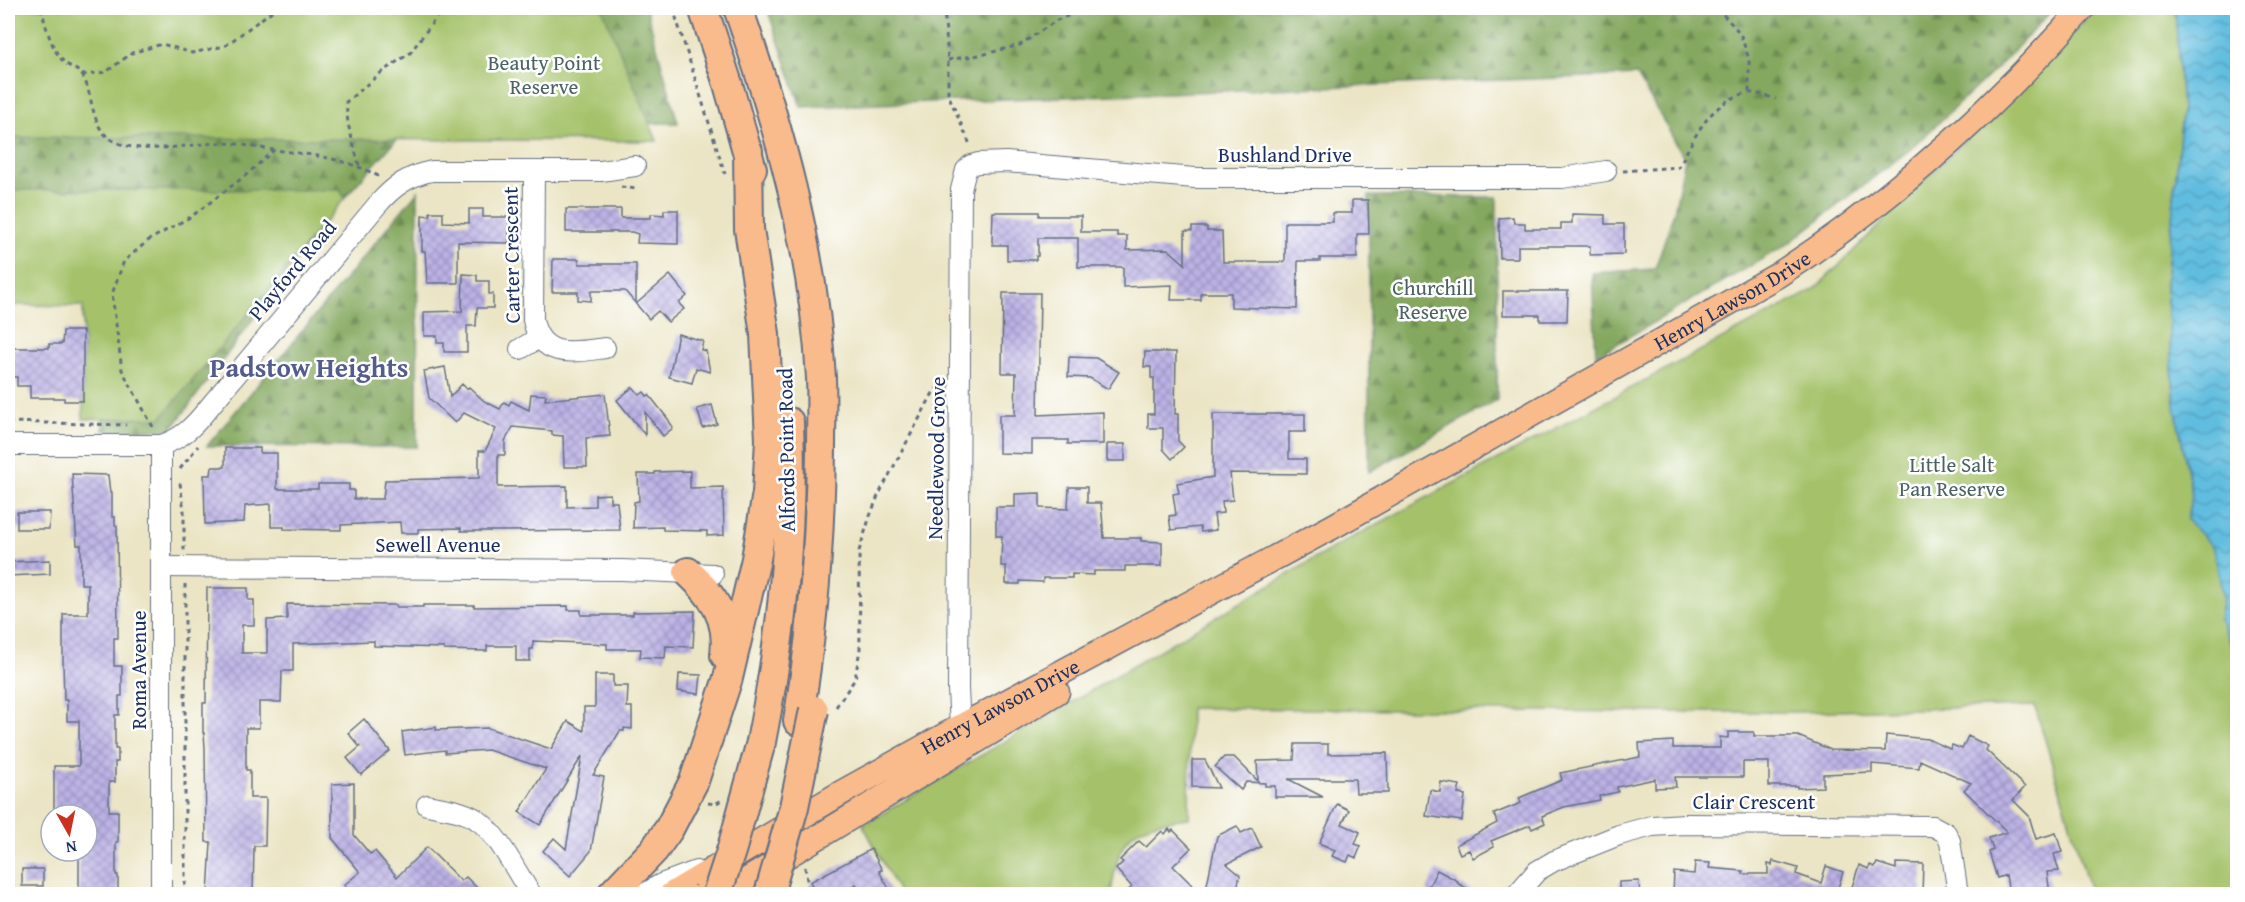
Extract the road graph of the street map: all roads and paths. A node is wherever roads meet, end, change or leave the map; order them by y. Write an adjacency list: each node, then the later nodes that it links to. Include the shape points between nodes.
1 (41, 8): 12 (path, via 51,41 63,61)
2 (276, 8): 12 (path, via 225,46 192,53 162,44 132,53 106,72)
3 (448, 8): 17 (path, via 442,10 410,53 346,102)
4 (673, 8): 22 (path)
5 (703, 8): 16 (highway, Alfords Point Road)
6 (738, 8): 36 (highway, Alfords Point Road, via 794,195 821,379 818,559)
7 (944, 8): 11 (path)
8 (1089, 8): 11 (path, via 1057,20 1020,45)
9 (1718, 8): 13 (path, via 1740,33 1749,59)
10 (2083, 8): 37 (main road, Henry Lawson Drive, via 1951,143 1824,245)
11 (948, 60): 19 (path, via 948,94)
12 (82, 75): 15 (path, via 102,131 119,145 220,143)
13 (1749, 92): 14 (path); 21 (path, via 1719,105 1696,134 1679,167)
14 (1776, 99)
15 (274, 150): 17 (path); 29 (path, via 192,216 149,240 124,261 112,294 122,370)
16 (748, 151): 35 (highway, via 749,229 768,368 769,467 751,586); 40 (highway, Alfords Point Road, bridge, via 780,317 789,442 789,528 777,651 761,742)
17 (359, 165): 23 (path)
18 (635, 166): 20 (street, Playford Road, via 601,171)
19 (972, 166): 21 (street, Bushland Drive, via 1022,162 1195,178 1562,178); 37 (street, Needlewood Grove, via 962,179 961,200 958,689)
20 (534, 171): 23 (street, Playford Road, via 432,171); 24 (street, Carter Crescent, via 533,320)
21 (1606, 171)
22 (727, 182)
23 (394, 187): 29 (street, Playford Road, via 192,427)
24 (539, 338): 25 (street, Carter Crescent, via 548,347 559,350); 26 (street, Carter Crescent)
25 (605, 348)
26 (520, 349)
27 (201, 444): 30 (path, via 177,473)
28 (8, 445): 29 (street, Playford Road)
29 (161, 445): 32 (street, Roma Avenue)
30 (175, 467)
31 (179, 479): 33 (path, via 184,511)
32 (162, 567): 33 (street, Sewell Avenue); 41 (street, Roma Avenue)
33 (184, 567): 34 (street, Sewell Avenue); 42 (path)
34 (700, 573): 35 (highway, via 726,631)
35 (716, 715): 44 (highway, via 693,781 669,829 643,864)
36 (806, 716): 47 (highway, Alfords Point Road); 48 (highway, bridge, via 796,798)
37 (965, 736): 39 (main road, Henry Lawson Drive, via 841,793); 40 (main road, Henry Lawson Drive)
38 (427, 805): 43 (street, via 463,813 488,829)
39 (746, 851): 45 (street); 46 (main road, Henry Lawson Drive)
40 (718, 893)
41 (161, 894)
42 (185, 894)
43 (531, 894)
44 (612, 894)
45 (644, 894)
46 (672, 894)
47 (751, 894)
48 (769, 894)
49 (1517, 894): 50 (street, Clair Crescent, via 1537,871 1586,847 1639,829 1697,824 1933,826 1946,833 1950,841)
50 (1958, 894)

